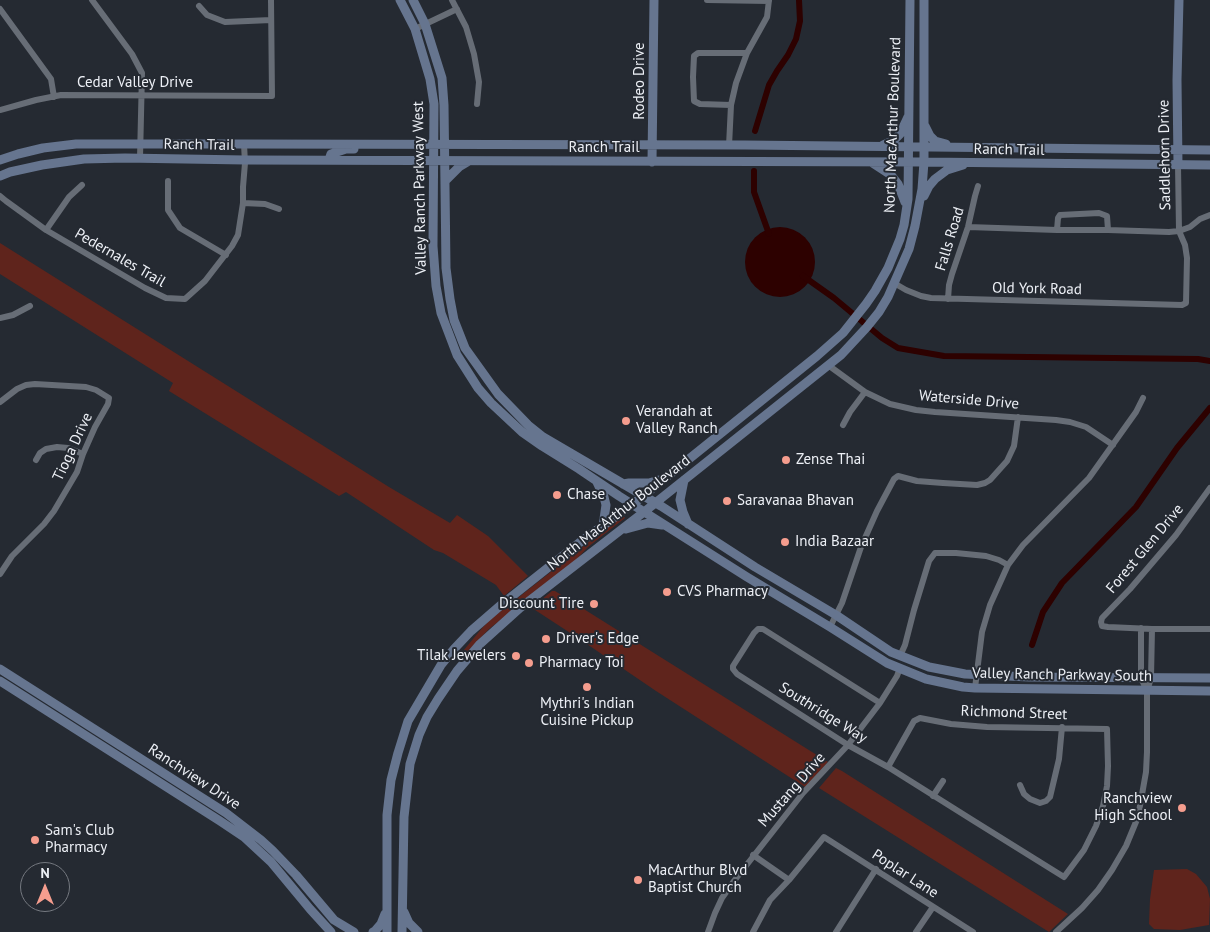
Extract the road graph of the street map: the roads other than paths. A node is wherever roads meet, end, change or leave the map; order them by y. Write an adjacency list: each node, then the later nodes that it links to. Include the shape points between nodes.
1 (92, 0): 19 (street, via 132,54 142,73)
2 (271, 0): 15 (street)
3 (400, 0): 17 (main road, Valley Ranch Parkway West)
4 (413, 0): 16 (main road, Valley Ranch Parkway West)
5 (452, 0): 14 (street)
6 (654, 0): 31 (main road, Rodeo Drive)
7 (707, 0): 8 (street)
8 (769, 0): 18 (street, via 767,17)
9 (910, 0): 24 (main road, North MacArthur Boulevard)
10 (924, 0): 25 (main road, North MacArthur Boulevard)
11 (1179, 0): 39 (main road, Saddlehorn Drive)
12 (199, 6): 15 (street, via 207,15 225,22)
13 (0, 8): 20 (street, via 51,79)
14 (457, 9): 16 (street); 21 (street, via 474,54 479,82)
15 (272, 20): 19 (street, Cedar Valley Drive, via 272,96)
16 (425, 24): 17 (street); 30 (main road, Valley Ranch Parkway West, via 442,78)
17 (415, 29): 29 (main road, Valley Ranch Parkway West, via 430,78)
18 (747, 53): 22 (street); 22 (street, via 698,53 694,56 694,101)
19 (142, 95): 20 (street, Cedar Valley Drive); 26 (street)
20 (54, 97): 23 (street, Cedar Valley Drive)
21 (477, 104)
22 (730, 105): 32 (street)
23 (0, 110)
24 (910, 115): 34 (main road, via 894,140); 35 (main road, North MacArthur Boulevard)
25 (923, 119): 36 (main road, North MacArthur Boulevard); 37 (main road, via 935,141)
26 (140, 144): 27 (main road, Ranch Trail); 41 (street); 42 (main road, Ranch Trail, via 76,144 44,148)
27 (244, 144): 28 (main road, Ranch Trail); 43 (street, Pedernales Trail)
28 (379, 144): 29 (main road, Ranch Trail); 44 (main road, via 363,149 346,149 331,154)
29 (434, 145): 30 (main road, Ranch Trail); 46 (main road, Valley Ranch Parkway West)
30 (444, 145): 31 (main road, Ranch Trail); 47 (main road, Valley Ranch Parkway West)
31 (653, 146): 32 (main road, Ranch Trail); 49 (main road, Rodeo Drive)
32 (729, 146): 33 (main road, Ranch Trail)
33 (785, 146): 34 (main road, Ranch Trail); 50 (main road)
34 (871, 147): 35 (main road, Ranch Trail)
35 (909, 147): 36 (main road, Ranch Trail); 52 (main road, North MacArthur Boulevard)
36 (924, 147): 37 (main road, Ranch Trail); 53 (main road, North MacArthur Boulevard)
37 (956, 147): 38 (main road, Ranch Trail)
38 (1045, 148): 39 (main road, Ranch Trail); 55 (main road)
39 (1178, 150): 40 (main road, Ranch Trail); 56 (main road, Saddlehorn Drive)
40 (1210, 150)
41 (140, 158): 43 (main road, Ranch Trail); 58 (main road, Ranch Trail, via 84,159)
42 (0, 160)
43 (245, 160): 44 (main road, Ranch Trail); 65 (street, Pedernales Trail)
44 (329, 160): 45 (main road, Ranch Trail)
45 (410, 160): 46 (main road, Ranch Trail); 59 (main road, via 427,169)
46 (433, 160): 47 (main road, Ranch Trail); 59 (main road, Valley Ranch Parkway West)
47 (445, 160): 48 (main road, Ranch Trail); 61 (main road, Valley Ranch Parkway West)
48 (470, 160): 49 (main road, Ranch Trail); 61 (main road)
49 (652, 162): 50 (main road, Ranch Trail)
50 (785, 162): 51 (main road, Ranch Trail)
51 (871, 162): 52 (main road, Ranch Trail); 67 (main road, via 891,175 898,184)
52 (909, 162): 53 (main road, Ranch Trail); 67 (main road, North MacArthur Boulevard)
53 (924, 162): 54 (main road, Ranch Trail); 68 (main road, North MacArthur Boulevard)
54 (968, 163): 55 (main road, Ranch Trail); 68 (main road, via 947,170 929,186)
55 (1044, 164): 56 (main road, Ranch Trail)
56 (1178, 165): 57 (main road, Ranch Trail); 74 (street, Saddlehorn Drive)
57 (1210, 165)
58 (0, 176)
59 (433, 178): 79 (main road, Valley Ranch Parkway West, via 434,254)
60 (168, 181): 75 (street, via 168,210 180,228)
61 (445, 181): 77 (main road, Valley Ranch Parkway West, via 446,268)
62 (82, 185): 71 (street, via 69,197)
63 (978, 186): 70 (street, Falls Road)
64 (0, 196): 71 (street, Pedernales Trail)
65 (243, 203): 66 (street, via 265,204); 75 (street, Pedernales Trail, via 238,235)
66 (279, 209)
67 (906, 210): 87 (main road, North MacArthur Boulevard, via 900,240 866,304 817,356)
68 (918, 213): 76 (main road, North MacArthur Boulevard, via 909,249)
69 (1210, 216): 74 (street)
70 (968, 227): 72 (street); 78 (street, Falls Road, via 952,274)
71 (46, 230): 75 (street, Pedernales Trail, via 166,298 185,299)
72 (1057, 230): 73 (street); 73 (street, via 1060,215 1099,213 1107,216)
73 (1108, 230): 74 (street)
74 (1180, 231): 80 (street, Saddlehorn Drive, via 1187,258 1186,303)
75 (226, 255)
76 (894, 283): 78 (street, Old York Road, via 921,296); 83 (main road, North MacArthur Boulevard, via 879,312 853,343)
77 (450, 299): 79 (main road); 88 (main road, Valley Ranch Parkway West, via 465,348)
78 (948, 299): 80 (street, Old York Road)
79 (439, 301): 90 (main road, Valley Ranch Parkway West, via 450,339 462,364 478,388)
80 (1182, 305)
81 (30, 306): 82 (street)
82 (0, 318)
83 (828, 365): 84 (street, Waterside Drive); 91 (main road, North MacArthur Boulevard)
84 (865, 392): 89 (street, Waterside Drive, via 890,404 916,410); 92 (street)
85 (1143, 398): 93 (street)
86 (0, 402): 94 (street, Tioga Drive, via 16,389 35,384 86,387 109,398)
87 (750, 410): 91 (main road); 96 (main road, North MacArthur Boulevard)
88 (514, 411): 90 (main road); 99 (main road, Valley Ranch Parkway West, via 543,437)
89 (1018, 417): 93 (street, Waterside Drive, via 1070,422 1086,427); 113 (street, via 1014,446 1007,461 985,483 917,481 898,476 894,479 861,547)
90 (506, 418): 98 (main road, Valley Ranch Parkway West, via 534,441)
91 (758, 421): 97 (main road, North MacArthur Boulevard)
92 (843, 424)
93 (1113, 444): 109 (street, via 1089,478 1023,545)
94 (83, 454): 95 (street, via 56,447 46,449); 111 (street, Tioga Drive, via 77,472 54,511 12,556)
95 (36, 460)
96 (664, 478): 99 (main road, via 649,483); 101 (main road, North MacArthur Boulevard)
97 (684, 480): 102 (main road, North MacArthur Boulevard); 105 (main road, via 680,500)
98 (597, 482): 103 (main road, Valley Ranch Parkway West); 106 (main road, via 606,505)
99 (623, 484): 101 (main road, Valley Ranch Parkway West)
100 (1210, 488): 115 (street, Forest Glen Drive, via 1176,535 1102,618 1102,626)
101 (642, 496): 102 (main road, Valley Ranch Parkway South); 103 (main road, North MacArthur Boulevard)
102 (655, 503): 104 (main road, North MacArthur Boulevard); 105 (main road, Valley Ranch Parkway South)
103 (632, 504): 104 (main road, Valley Ranch Parkway South); 106 (main road, North MacArthur Boulevard)
104 (644, 512): 107 (main road, Valley Ranch Parkway South); 108 (main road, North MacArthur Boulevard)
105 (688, 524): 110 (main road, Valley Ranch Parkway South)
106 (603, 526): 120 (main road, North MacArthur Boulevard, via 500,606)
107 (666, 526): 108 (main road, via 648,524); 112 (main road, Valley Ranch Parkway South)
108 (620, 530): 125 (main road, North MacArthur Boulevard, via 520,608 480,644)
109 (1008, 565): 121 (street, via 986,556 935,553 929,561); 126 (street, via 982,632)
110 (755, 567): 112 (main road); 113 (main road, Valley Ranch Parkway South)
111 (0, 574)
112 (747, 577): 114 (main road, Valley Ranch Parkway South)
113 (836, 616): 114 (street); 121 (main road, Valley Ranch Parkway South)
114 (830, 627): 123 (main road, Valley Ranch Parkway South)
115 (1141, 628): 116 (street); 118 (street)
116 (1152, 629): 117 (street); 119 (street)
117 (1210, 629)
118 (1141, 651): 119 (street); 127 (street)
119 (1151, 651): 128 (street)
120 (448, 656): 122 (main road, North MacArthur Boulevard); 125 (main road)
121 (900, 656): 126 (main road, Valley Ranch Parkway South, via 929,667)
122 (441, 665): 125 (main road); 148 (main road, North MacArthur Boulevard, via 408,721 391,780 387,815)
123 (900, 668): 131 (main road, Valley Ranch Parkway South, via 926,679); 134 (street, Mustang Drive)
124 (0, 669): 141 (main road, Ranchview Drive)
125 (457, 671): 149 (main road, North MacArthur Boulevard, via 428,717 410,764 404,817)
126 (976, 675): 127 (main road, Valley Ranch Parkway South); 131 (street)
127 (1141, 678): 128 (main road, Valley Ranch Parkway South); 132 (street)
128 (1151, 678): 129 (main road, Valley Ranch Parkway South); 132 (street)
129 (1210, 678)
130 (0, 681): 142 (main road, Ranchview Drive)
131 (975, 688): 132 (main road, Valley Ranch Parkway South)
132 (1147, 691): 133 (main road, Valley Ranch Parkway South); 162 (street, via 1146,772 1138,817 1126,846 1098,890)
133 (1210, 691)
134 (880, 703): 136 (street, Mustang Drive); 136 (street, Southridge Way, via 764,629 754,633 733,669)
135 (1062, 727): 137 (street, Richmond Street, via 987,727 920,718 914,721); 139 (street, via 1050,797 1040,803 1030,799); 146 (street, Richmond Street, via 1108,729 1107,786 1103,806 1084,850)
136 (848, 745): 137 (street, Southridge Way); 144 (street, Mustang Drive, via 803,793)
137 (888, 767): 140 (street, Southridge Way)
138 (943, 781): 140 (street)
139 (1020, 784)
140 (933, 796): 146 (street, Southridge Way)
141 (226, 813): 142 (main road); 143 (main road, Ranchview Drive)
142 (220, 821): 143 (main road, Ranchview Drive)
143 (232, 823): 151 (main road, Ranchview Drive, via 272,862); 152 (main road, Ranchview Drive, via 273,851 334,920)
144 (753, 855): 147 (street); 157 (street, Mustang Drive, via 722,898)
145 (876, 869): 147 (street, Poplar Lane, via 824,837); 150 (street, Poplar Lane); 159 (street)
146 (1064, 877)
147 (789, 880): 158 (street, via 770,900)
148 (388, 907): 153 (main road, via 381,924); 154 (main road, North MacArthur Boulevard)
149 (403, 907): 155 (main road, North MacArthur Boulevard); 156 (main road, via 409,923)
150 (933, 907): 160 (street); 161 (street, Poplar Lane)
151 (332, 932)
152 (354, 932)
153 (373, 932)
154 (387, 932)
155 (402, 932)
156 (418, 932)
157 (708, 932)
158 (753, 932)
159 (836, 932)
160 (916, 932)
161 (973, 932)
162 (1056, 932)

